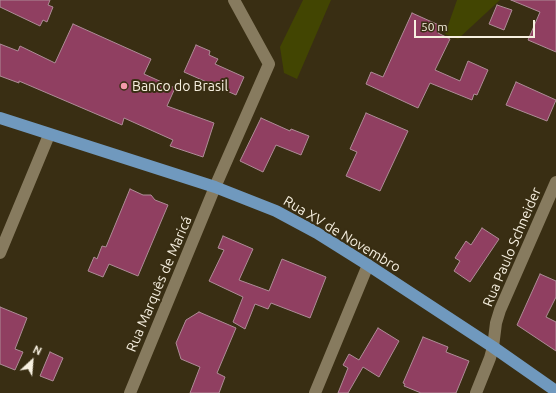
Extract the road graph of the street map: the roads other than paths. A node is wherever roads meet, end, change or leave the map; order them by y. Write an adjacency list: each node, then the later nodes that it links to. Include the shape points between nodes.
1 (234, 0): 5 (street, Rua Marquês de Maricá, via 269,64)
2 (0, 118): 3 (main road, Rua XV de Novembro)
3 (49, 135): 5 (main road, Rua XV de Novembro); 6 (street)
4 (556, 182): 8 (street, Rua Paulo Schneider, via 500,310)
5 (215, 187): 7 (main road, Rua XV de Novembro, via 276,211); 10 (street, Rua Marquês de Maricá)
6 (0, 253)
7 (368, 265): 8 (main road, Rua XV de Novembro); 11 (street)
8 (493, 347): 9 (main road, Rua XV de Novembro); 12 (street, Rua Paulo Schneider)
9 (556, 391)
10 (130, 393)
11 (315, 393)
12 (476, 393)

